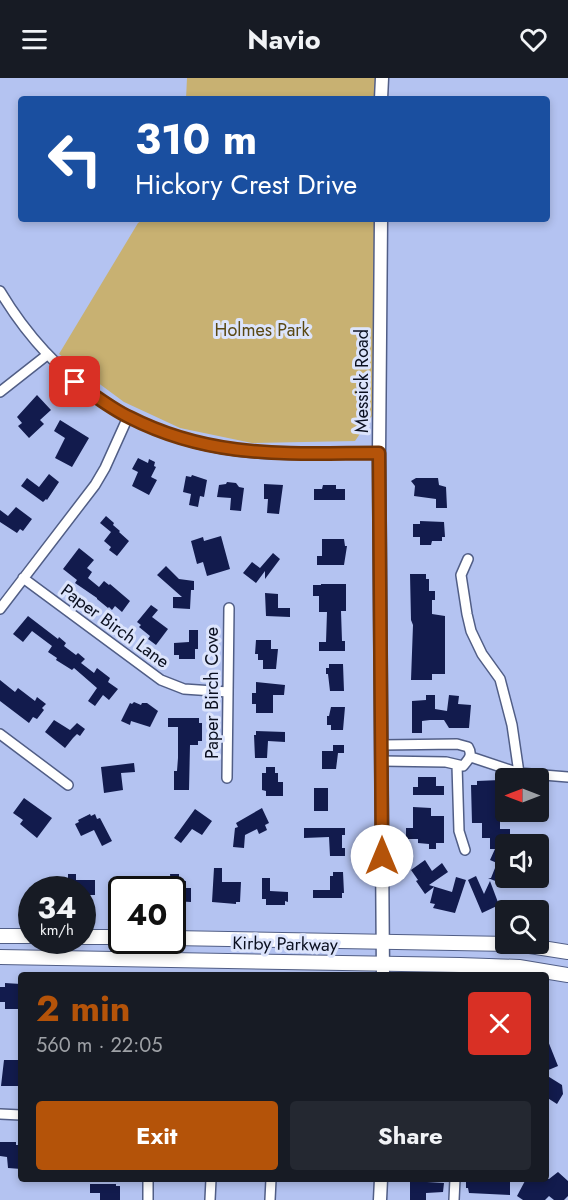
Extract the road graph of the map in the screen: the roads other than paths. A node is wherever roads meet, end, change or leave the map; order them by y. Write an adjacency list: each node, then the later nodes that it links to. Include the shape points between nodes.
1 (382, 78): 2 (street)
2 (381, 96)
3 (381, 222): 8 (street, Messick Road)
4 (0, 291): 5 (street)
5 (47, 355): 6 (street); 7 (street, via 75,382)
6 (0, 392)
7 (128, 417): 8 (street, via 190,441 236,451); 10 (street, via 95,485)
8 (379, 453): 15 (street, Messick Road)
9 (468, 559): 20 (street, via 461,575 471,631 500,679)
10 (23, 578): 12 (street); 13 (street, Paper Birch Lane, via 161,680 184,689)
11 (229, 608): 13 (street, Paper Birch Cove)
12 (0, 609)
13 (228, 692): 23 (street, Paper Birch Cove)
14 (0, 734): 24 (street)
15 (382, 746): 16 (street, via 457,744 468,747); 17 (street, Messick Road)
16 (471, 757): 18 (street, via 463,765); 19 (street)
17 (382, 761): 18 (street); 29 (street, Messick Road)
18 (456, 765): 25 (street, via 459,831)
19 (504, 768)
20 (518, 768)
21 (549, 775): 22 (street)
22 (568, 777)
23 (227, 778)
24 (68, 785)
25 (465, 850)
26 (0, 936): 27 (main road)
27 (18, 936)
28 (186, 938): 29 (main road, Kirby Parkway)
29 (383, 941): 30 (main road, Kirby Parkway, via 517,944); 32 (street, Messick Road)
30 (568, 952)
31 (0, 957): 32 (main road, Kirby Parkway)
32 (383, 969): 33 (main road, Kirby Parkway, via 519,967)
33 (568, 975)
34 (0, 1114): 35 (street)
35 (18, 1114)
36 (148, 1182): 41 (street)
37 (211, 1182): 42 (street)
38 (272, 1182): 43 (street)
39 (381, 1182): 44 (street)
40 (455, 1182): 45 (street)
41 (148, 1200)
42 (210, 1200)
43 (270, 1200)
44 (380, 1200)
45 (454, 1200)

